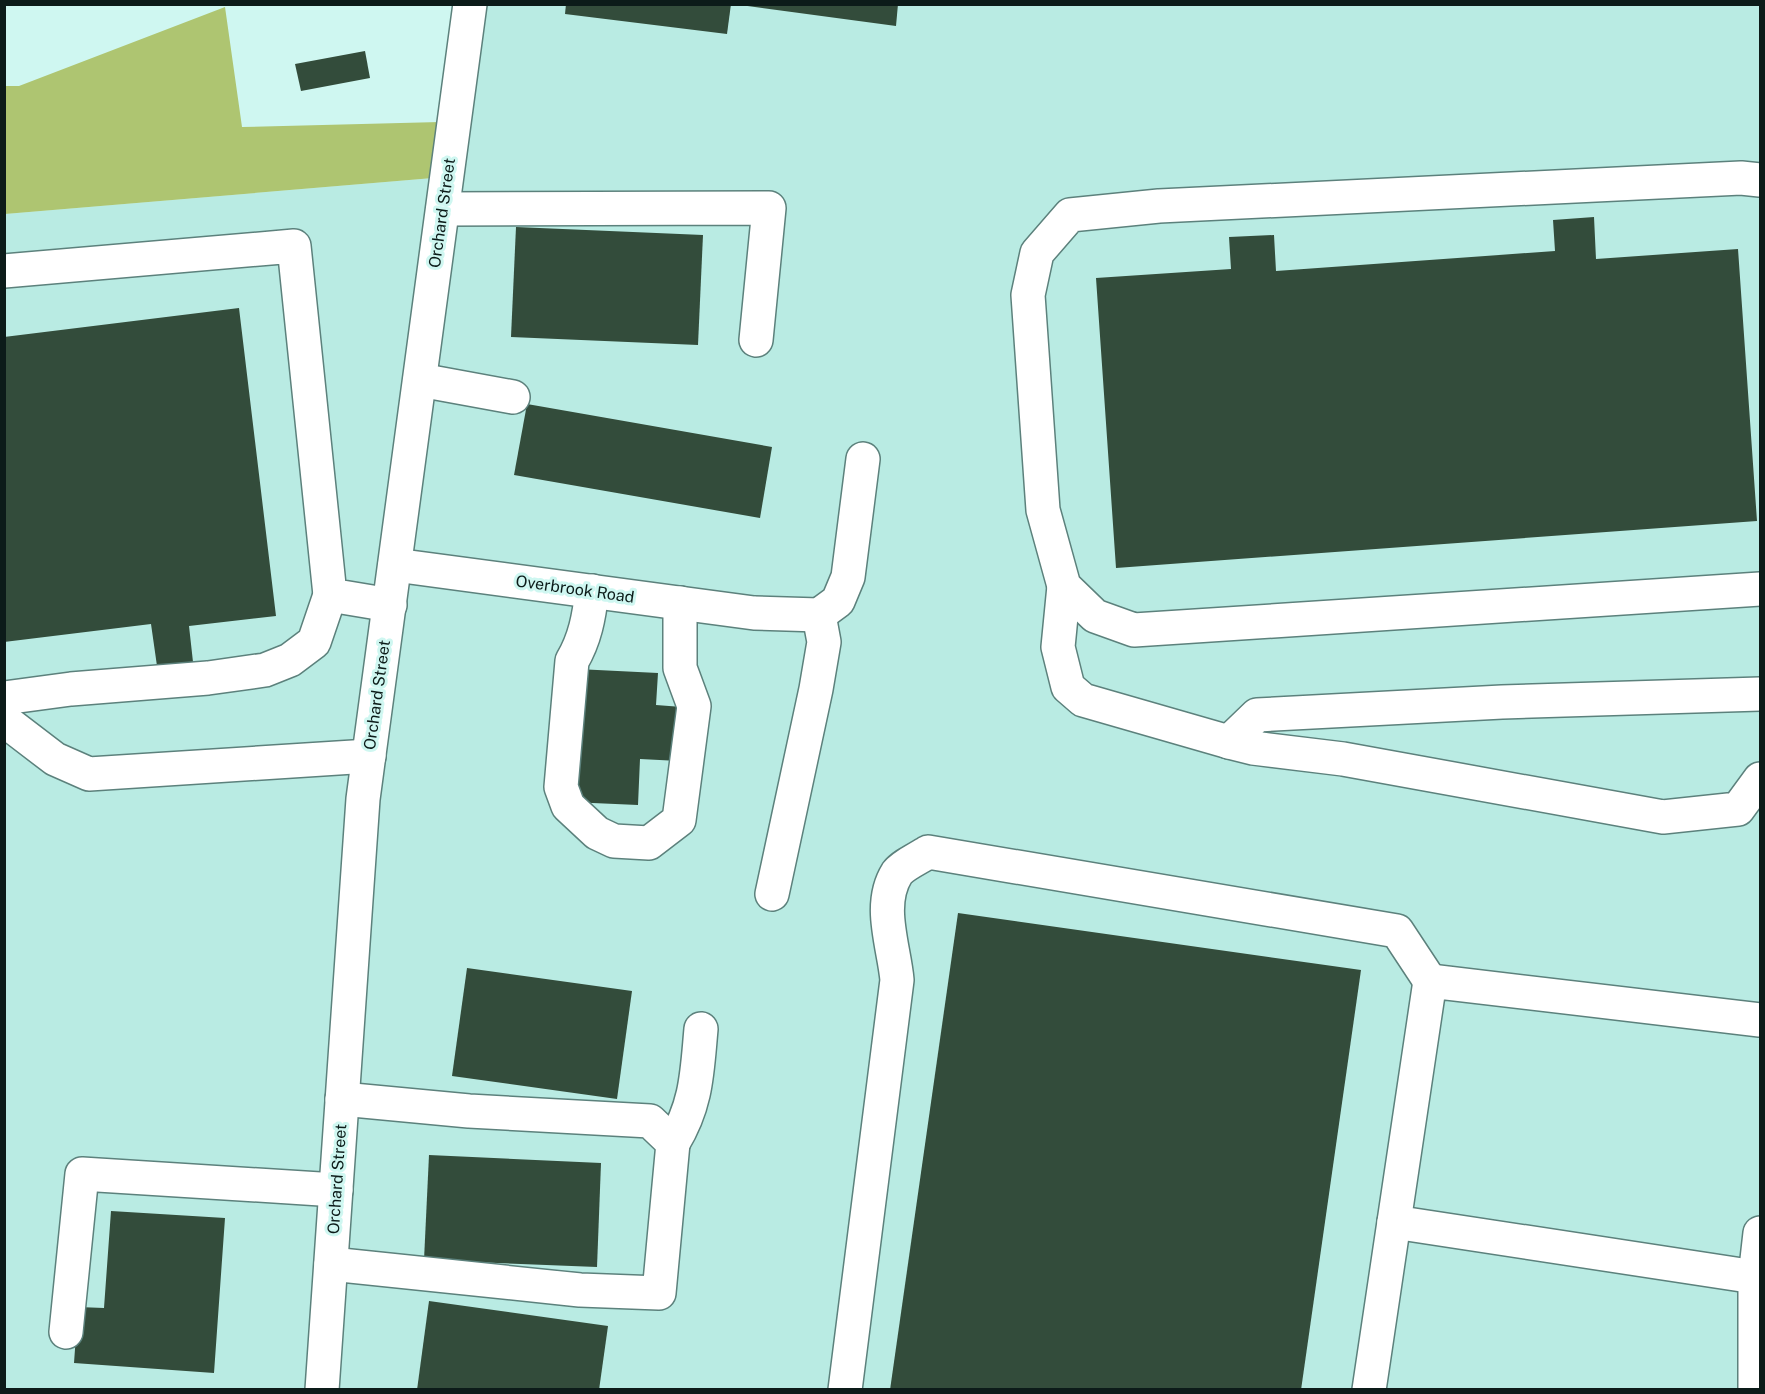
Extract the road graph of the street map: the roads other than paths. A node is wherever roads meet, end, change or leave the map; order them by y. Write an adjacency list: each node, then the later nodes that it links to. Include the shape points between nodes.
1 (470, 4): 3 (street, Orchard Street)
2 (1761, 180): 10 (street, via 1159,206 1070,215 1037,253 1028,295 1043,510)
3 (443, 209): 5 (street, via 769,208); 6 (street, Orchard Street)
4 (4, 271): 13 (street, via 294,246)
5 (756, 340)
6 (420, 381): 7 (street); 9 (street, Orchard Street)
7 (513, 397)
8 (863, 459): 16 (street, via 848,577 838,600)
9 (395, 565): 12 (street, Overbrook Road); 15 (street, Orchard Street)
10 (1064, 586): 11 (street, via 1095,616 1134,630); 20 (street, via 1058,647 1068,687 1083,700)
11 (1761, 590)
12 (592, 591): 14 (street, Overbrook Road); 14 (street, via 588,621 572,661 561,787 568,806 582,822 614,841 649,843 679,820 694,706 680,668)
13 (330, 595): 15 (street); 18 (street, via 314,642 290,660 265,670)
14 (680, 603): 16 (street, Overbrook Road, via 754,614)
15 (390, 605): 21 (street, Orchard Street)
16 (819, 615): 23 (street, via 824,642 820,666)
17 (1761, 694): 20 (street, via 1257,715)
18 (4, 698)
19 (4, 720): 21 (street, via 55,759 88,774)
20 (1229, 742): 22 (street, via 1663,817 1738,809)
21 (369, 756): 27 (street, Orchard Street)
22 (1761, 779)
23 (772, 894)
24 (1430, 981): 25 (street); 30 (street); 36 (street, via 1397,931 928,852 898,872 888,897 897,980)
25 (1761, 1020)
26 (701, 1029): 28 (street, via 694,1094 685,1124)
27 (342, 1099): 28 (street, via 650,1121); 29 (street, Orchard Street)
28 (673, 1143): 32 (street, via 659,1293 580,1290)
29 (336, 1190): 32 (street, Orchard Street); 34 (street, via 82,1174)
30 (1394, 1222): 33 (street); 37 (street)
31 (1761, 1233): 33 (street)
32 (331, 1264): 35 (street, Orchard Street)
33 (1755, 1277): 38 (street)
34 (66, 1332)
35 (322, 1389)
36 (845, 1389)
37 (1369, 1389)
38 (1755, 1389)

